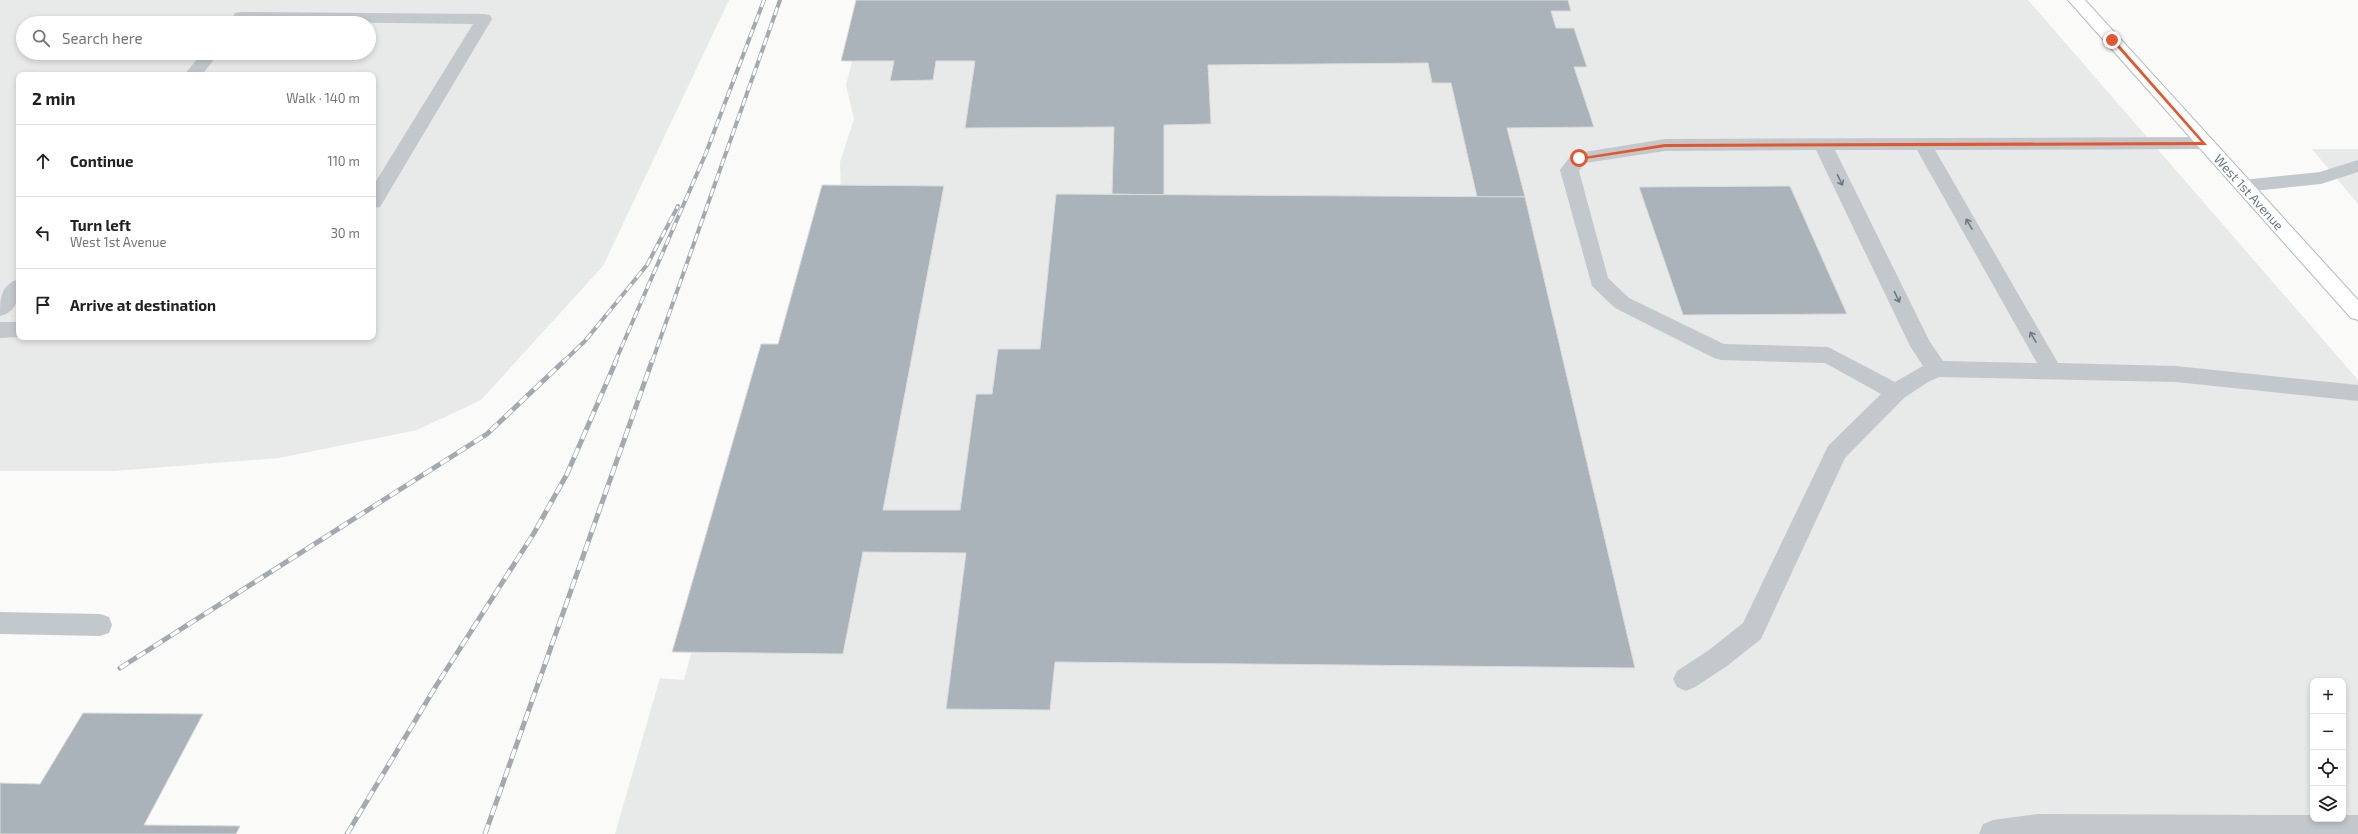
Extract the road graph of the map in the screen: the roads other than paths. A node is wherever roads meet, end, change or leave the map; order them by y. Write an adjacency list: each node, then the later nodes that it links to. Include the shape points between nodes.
1 (254, 0): 3 (lane)
2 (2076, 0): 7 (street, West 1st Avenue)
3 (242, 16)
4 (376, 20): 12 (lane, via 484,20)
5 (205, 60): 6 (lane)
6 (195, 72)
7 (2205, 143): 9 (lane); 11 (street, West 1st Avenue)
8 (1823, 145): 9 (lane); 18 (lane, one-way to 18, via 1922,346); 20 (lane, via 1665,145 1579,158 1569,170 1599,281 1622,302 1721,352 1828,355)
9 (1923, 145): 19 (lane, one-way to 9)
10 (2358, 166): 11 (lane, via 2322,178)
11 (2243, 186): 15 (street, West 1st Avenue)
12 (376, 197)
13 (16, 289): 14 (lane)
14 (0, 308)
15 (2358, 313)
16 (0, 330): 17 (lane)
17 (16, 330)
18 (1937, 369): 19 (lane); 20 (lane, via 1920,376)
19 (2052, 371): 21 (lane, via 2176,374)
20 (1896, 392): 24 (lane, via 1836,452 1752,631)
21 (2358, 393)
22 (0, 624): 23 (lane)
23 (100, 624)
24 (1686, 679)
25 (2358, 828): 26 (lane, via 2038,828)
26 (1993, 834)

